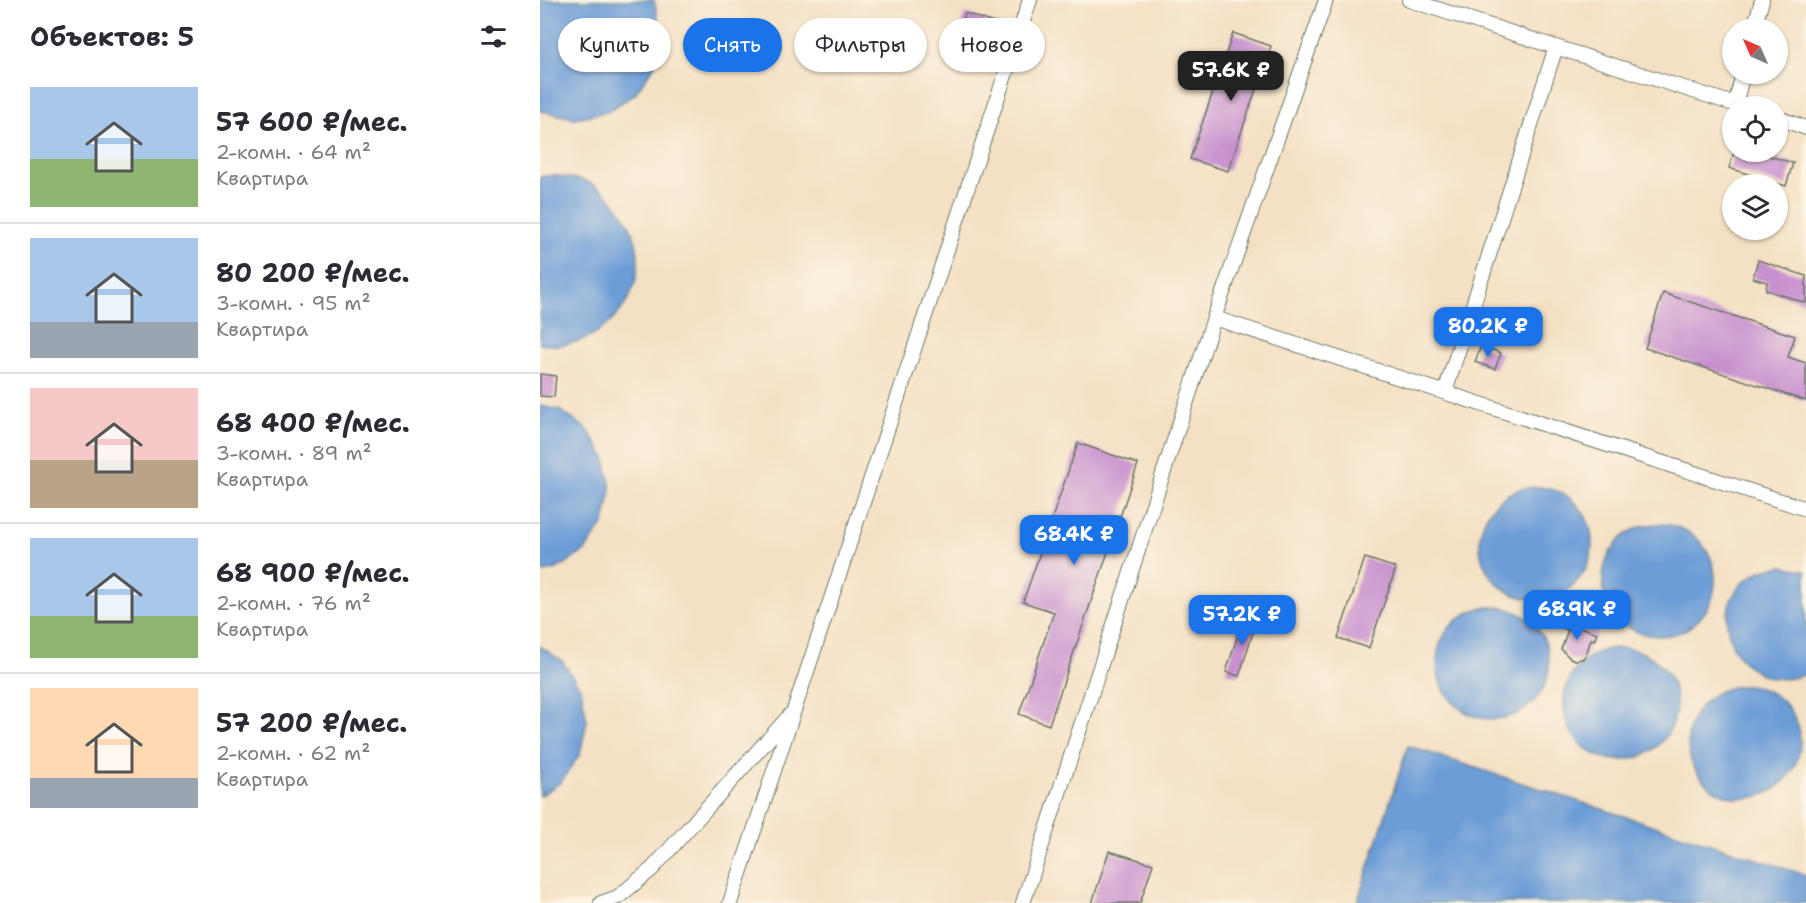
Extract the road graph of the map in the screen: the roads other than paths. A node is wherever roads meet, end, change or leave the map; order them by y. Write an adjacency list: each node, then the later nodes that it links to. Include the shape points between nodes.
1 (1029, 0): 13 (lane)
2 (1326, 0): 10 (lane)
3 (1410, 0): 6 (lane)
4 (1762, 0): 5 (lane)
5 (1758, 18)
6 (1556, 47): 7 (lane); 11 (lane)
7 (1722, 101)
8 (1788, 122): 9 (lane)
9 (1806, 128)
10 (1214, 318): 11 (lane); 16 (lane)
11 (1445, 393): 12 (lane)
12 (1806, 509)
13 (794, 710): 14 (lane, via 652,869 618,897); 15 (lane)
14 (601, 903)
15 (730, 903)
16 (1023, 903)

